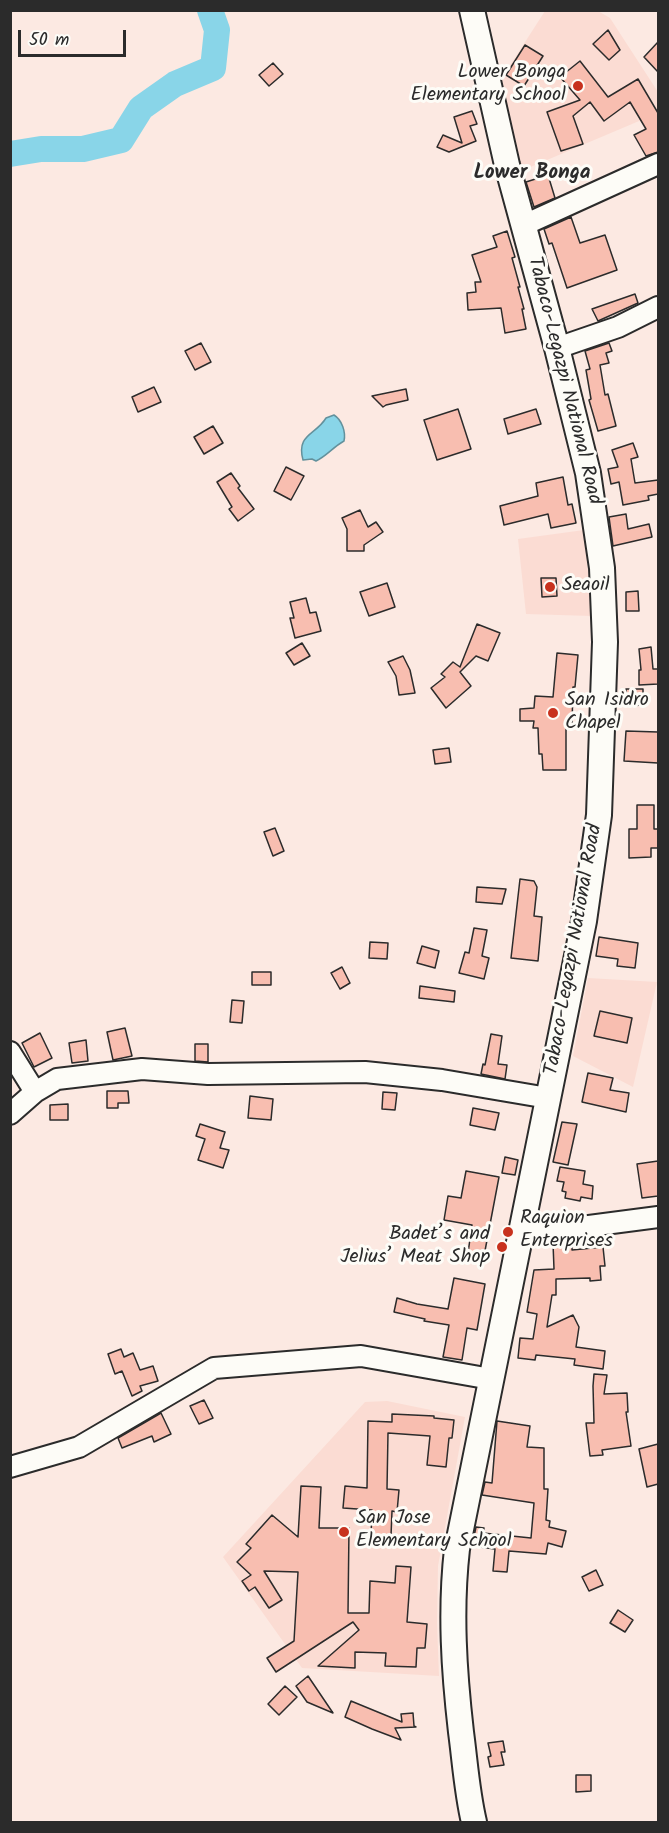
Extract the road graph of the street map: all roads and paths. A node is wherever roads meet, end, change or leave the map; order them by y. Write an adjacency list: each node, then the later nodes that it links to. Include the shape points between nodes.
1 (472, 10): 3 (main road, Tabaco-Legazpi National Road)
2 (658, 164): 3 (street)
3 (524, 225): 5 (main road, Tabaco-Legazpi National Road)
4 (658, 308): 5 (street)
5 (557, 348): 8 (main road, Tabaco-Legazpi National Road, via 596,518 605,642 601,775 594,848 582,932)
6 (10, 1052): 7 (street)
7 (35, 1092): 8 (street, via 57,1079 142,1069 208,1074 365,1072); 9 (street)
8 (548, 1098): 11 (main road, Tabaco-Legazpi National Road)
9 (10, 1114)
10 (658, 1217): 11 (street)
11 (520, 1235): 12 (main road, Tabaco-Legazpi National Road)
12 (491, 1378): 13 (street, via 361,1356 214,1368 80,1447); 14 (main road, Tabaco-Legazpi National Road, via 454,1577 454,1668)
13 (10, 1467)
14 (474, 1822)

